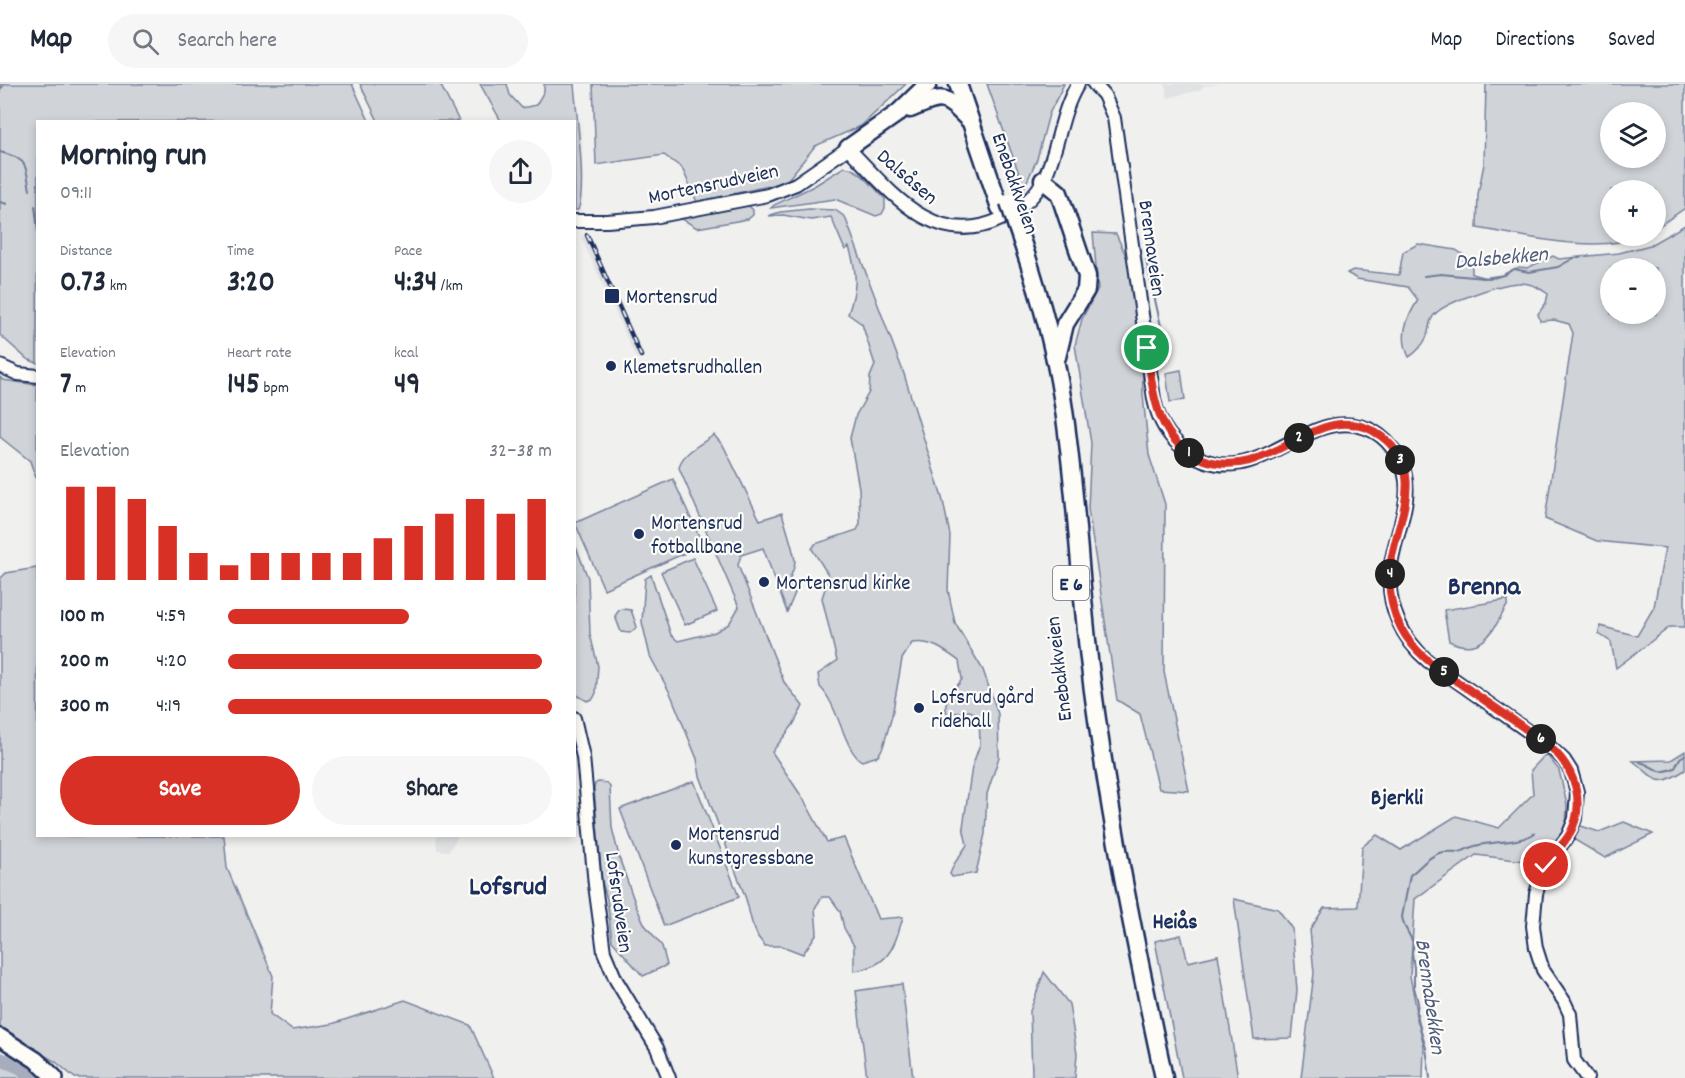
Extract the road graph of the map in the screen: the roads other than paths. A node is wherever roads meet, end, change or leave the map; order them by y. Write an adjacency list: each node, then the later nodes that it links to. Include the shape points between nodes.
1 (928, 84): 6 (highway)
2 (958, 84): 7 (highway, Enebakkveien / E 6)
3 (969, 84): 10 (highway, Enebakkveien / E 6)
4 (1078, 84): 9 (street)
5 (1094, 84): 27 (street, Brennaveien, via 1104,95 1114,118 1154,399 1169,433 1193,455 1230,464 1263,457 1332,425 1360,426 1381,437 1397,455 1407,479 1389,579 1403,631 1422,656 1549,746 1571,771 1577,792 1575,819 1544,869 1536,894 1533,926 1543,970 1570,1014 1574,1060)
6 (898, 113): 7 (highway, via 927,100 942,99); 8 (highway)
7 (972, 123): 10 (highway, Enebakkveien / E 6)
8 (848, 148): 9 (street, Dalsåsen, via 912,211 947,226 970,227 998,220 1024,204); 11 (street, Mortensrudveien, via 796,184 768,195 654,218)
9 (1040, 185): 14 (highway, via 1057,190 1087,276 1084,294)
10 (1005, 205): 12 (highway, Enebakkveien / E 6, bridge)
11 (576, 221)
12 (1013, 229): 13 (highway, Enebakkveien / E 6); 19 (highway, Enebakkveien / E 6, via 1052,397 1079,659)
13 (1037, 290): 14 (highway, via 1052,307 1063,311); 15 (highway, Enebakkveien / E 6)
14 (1075, 306): 15 (highway, via 1065,324)
15 (1056, 363): 19 (highway, Enebakkveien / E 6, via 1068,435)
16 (0, 366): 17 (street)
17 (33, 375)
18 (576, 727): 24 (street, Lofsrudveien, via 583,757 604,952 616,980 657,1048)
19 (1108, 827): 20 (highway, Enebakkveien / E 6)
20 (1112, 848): 25 (highway, Enebakkveien / E 6); 26 (highway, Enebakkveien / E 6)
21 (0, 1037): 23 (main road)
22 (0, 1049): 23 (main road)
23 (54, 1077)
24 (669, 1078)
25 (1153, 1078)
26 (1164, 1078)
27 (1587, 1078)

